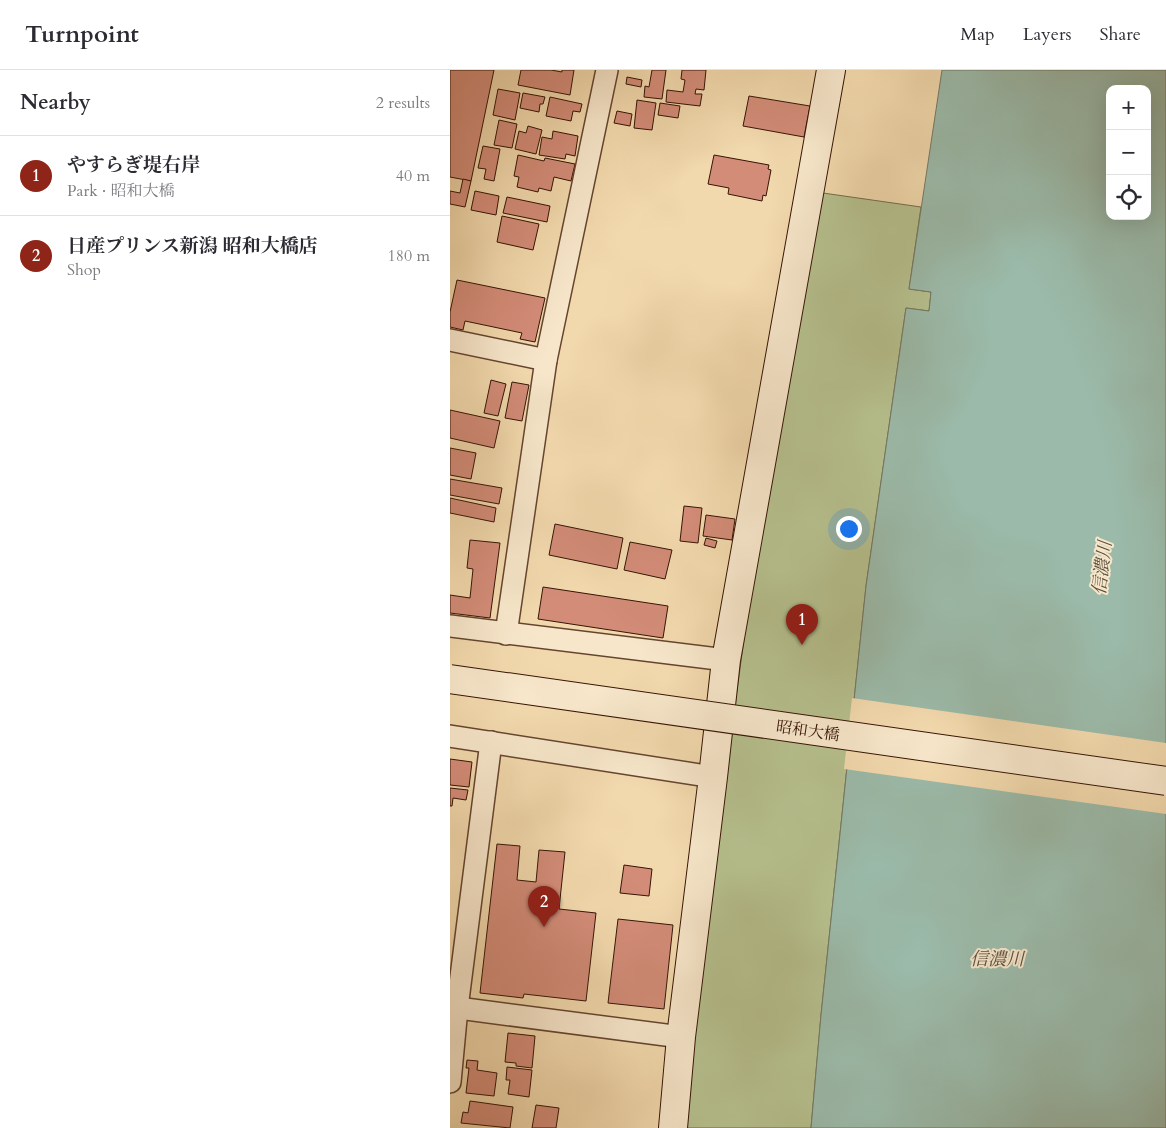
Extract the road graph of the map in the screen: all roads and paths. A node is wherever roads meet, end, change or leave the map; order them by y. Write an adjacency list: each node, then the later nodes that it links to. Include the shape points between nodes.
1 (607, 70): 4 (street)
2 (831, 70): 7 (street)
3 (450, 340): 4 (street)
4 (546, 360): 6 (street)
5 (450, 626): 6 (street)
6 (506, 634): 7 (street)
7 (726, 660): 11 (street)
8 (450, 679): 12 (street, 昭和大橋, bridge)
9 (450, 736): 10 (street)
10 (491, 742): 11 (street); 13 (street)
11 (713, 777): 14 (street)
12 (1166, 781)
13 (454, 1008): 14 (street); 15 (street)
14 (681, 1037): 16 (street)
15 (450, 1082)
16 (673, 1128)

